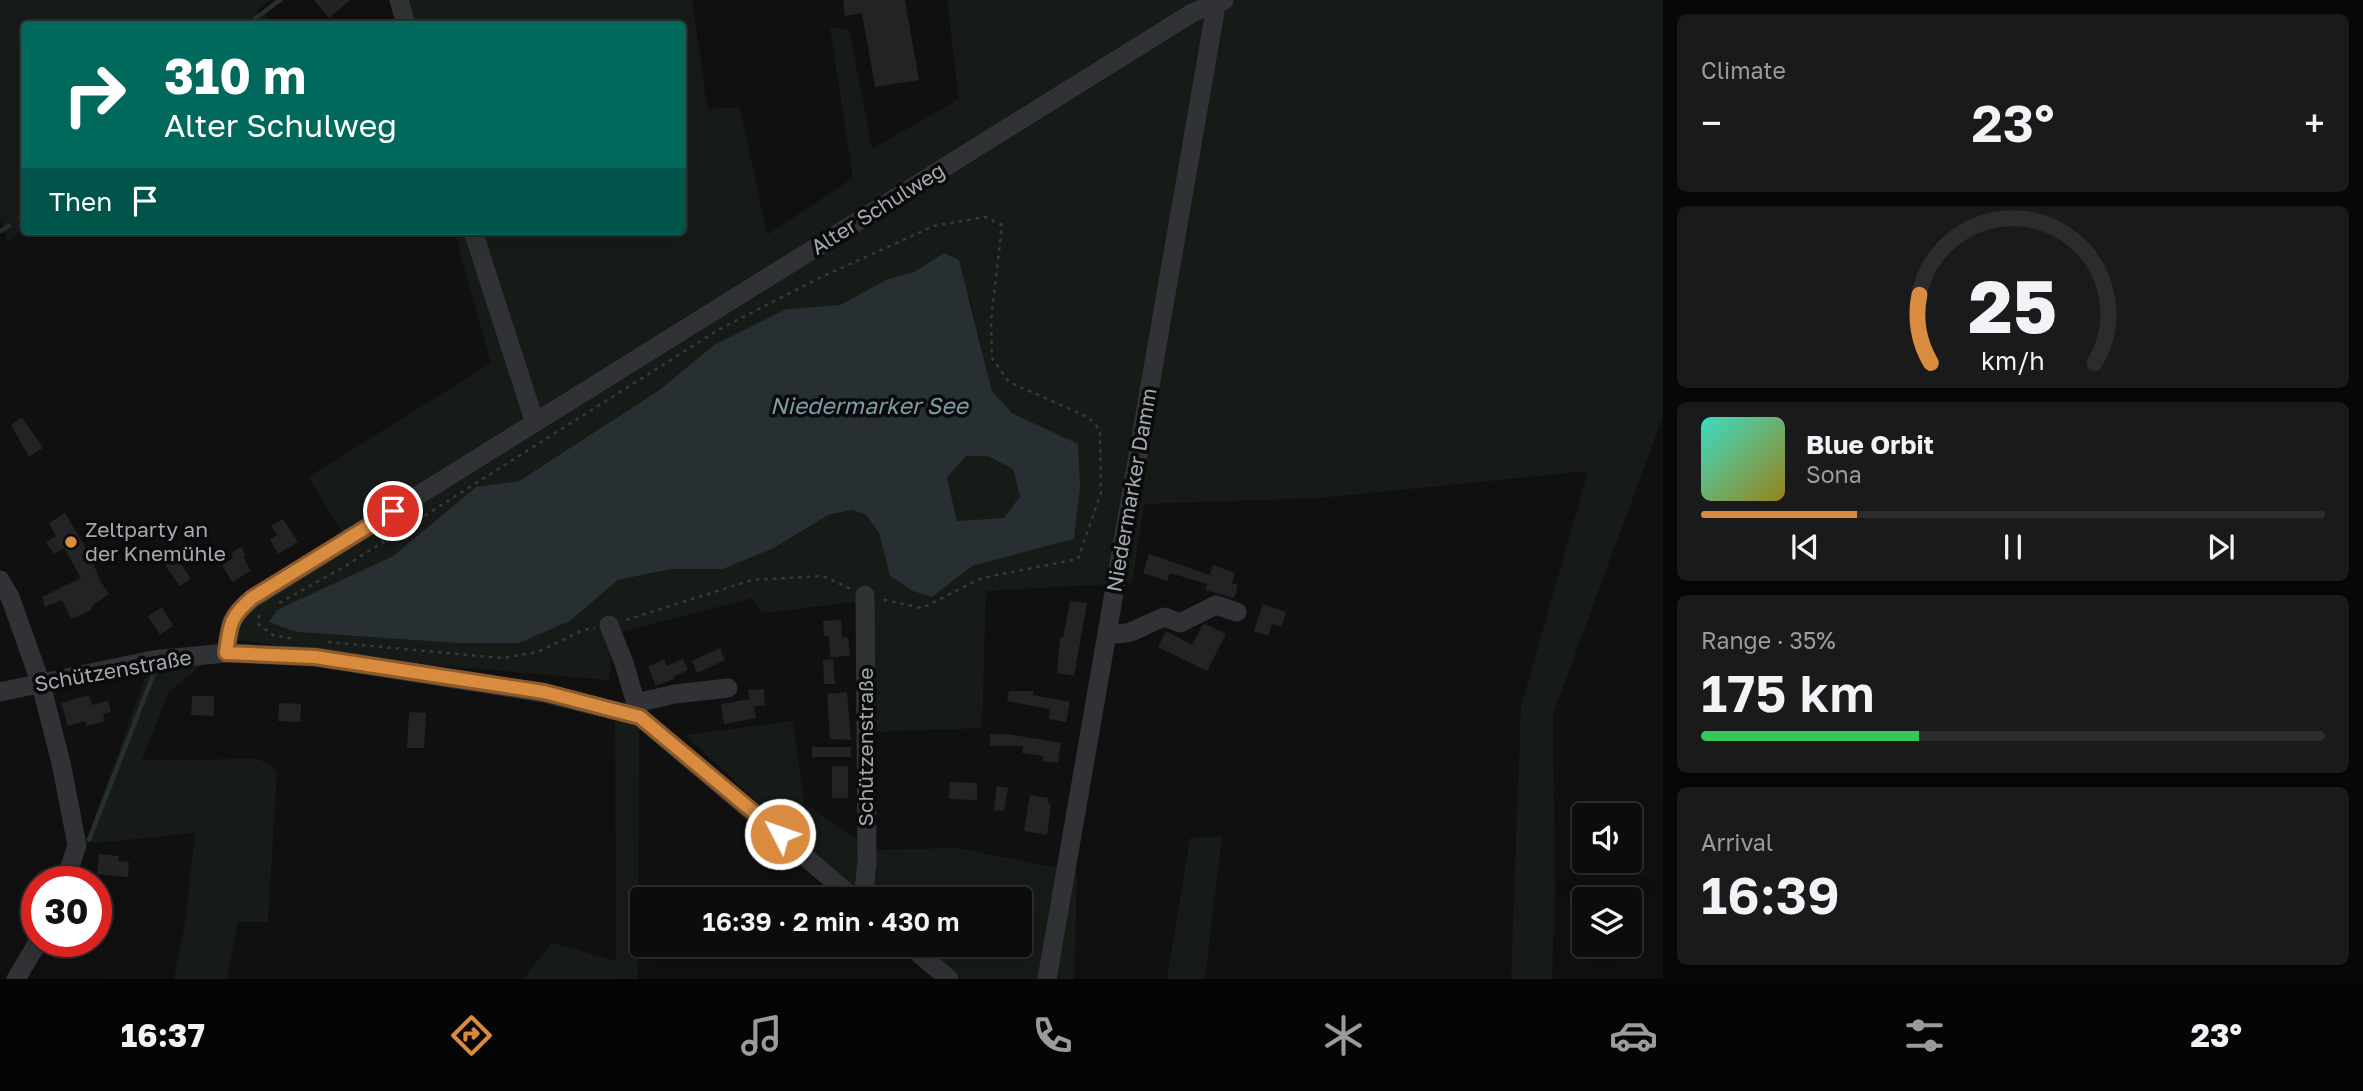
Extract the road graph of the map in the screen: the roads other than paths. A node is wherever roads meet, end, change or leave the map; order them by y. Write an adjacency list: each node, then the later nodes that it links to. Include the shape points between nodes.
1 (399, 0): 3 (street)
2 (1219, 1): 5 (street, Alter Schulweg, via 1192,13); 10 (street, Niedermarker Damm)
3 (405, 21)
4 (474, 235): 5 (street)
5 (535, 424): 11 (street, Alter Schulweg, via 252,598 230,622)
6 (0, 580): 12 (street)
7 (865, 595): 18 (street, Schützenstraße)
8 (1237, 612): 10 (street, via 1216,605 1180,623 1165,617 1132,633)
9 (609, 625): 15 (street)
10 (1107, 634): 23 (street, Niedermarker Damm)
11 (226, 653): 12 (street, Schützenstraße, via 153,660); 15 (street, Schützenstraße, via 315,657)
12 (41, 684): 14 (street, Schützenstraße); 16 (street, via 78,845)
13 (728, 688): 15 (street, via 675,694)
14 (0, 692)
15 (638, 710): 17 (street, Schützenstraße)
16 (71, 866)
17 (841, 887)
18 (864, 887)
19 (29, 957): 21 (street)
20 (923, 957): 22 (street)
21 (16, 979)
22 (949, 979)
23 (1047, 979)

